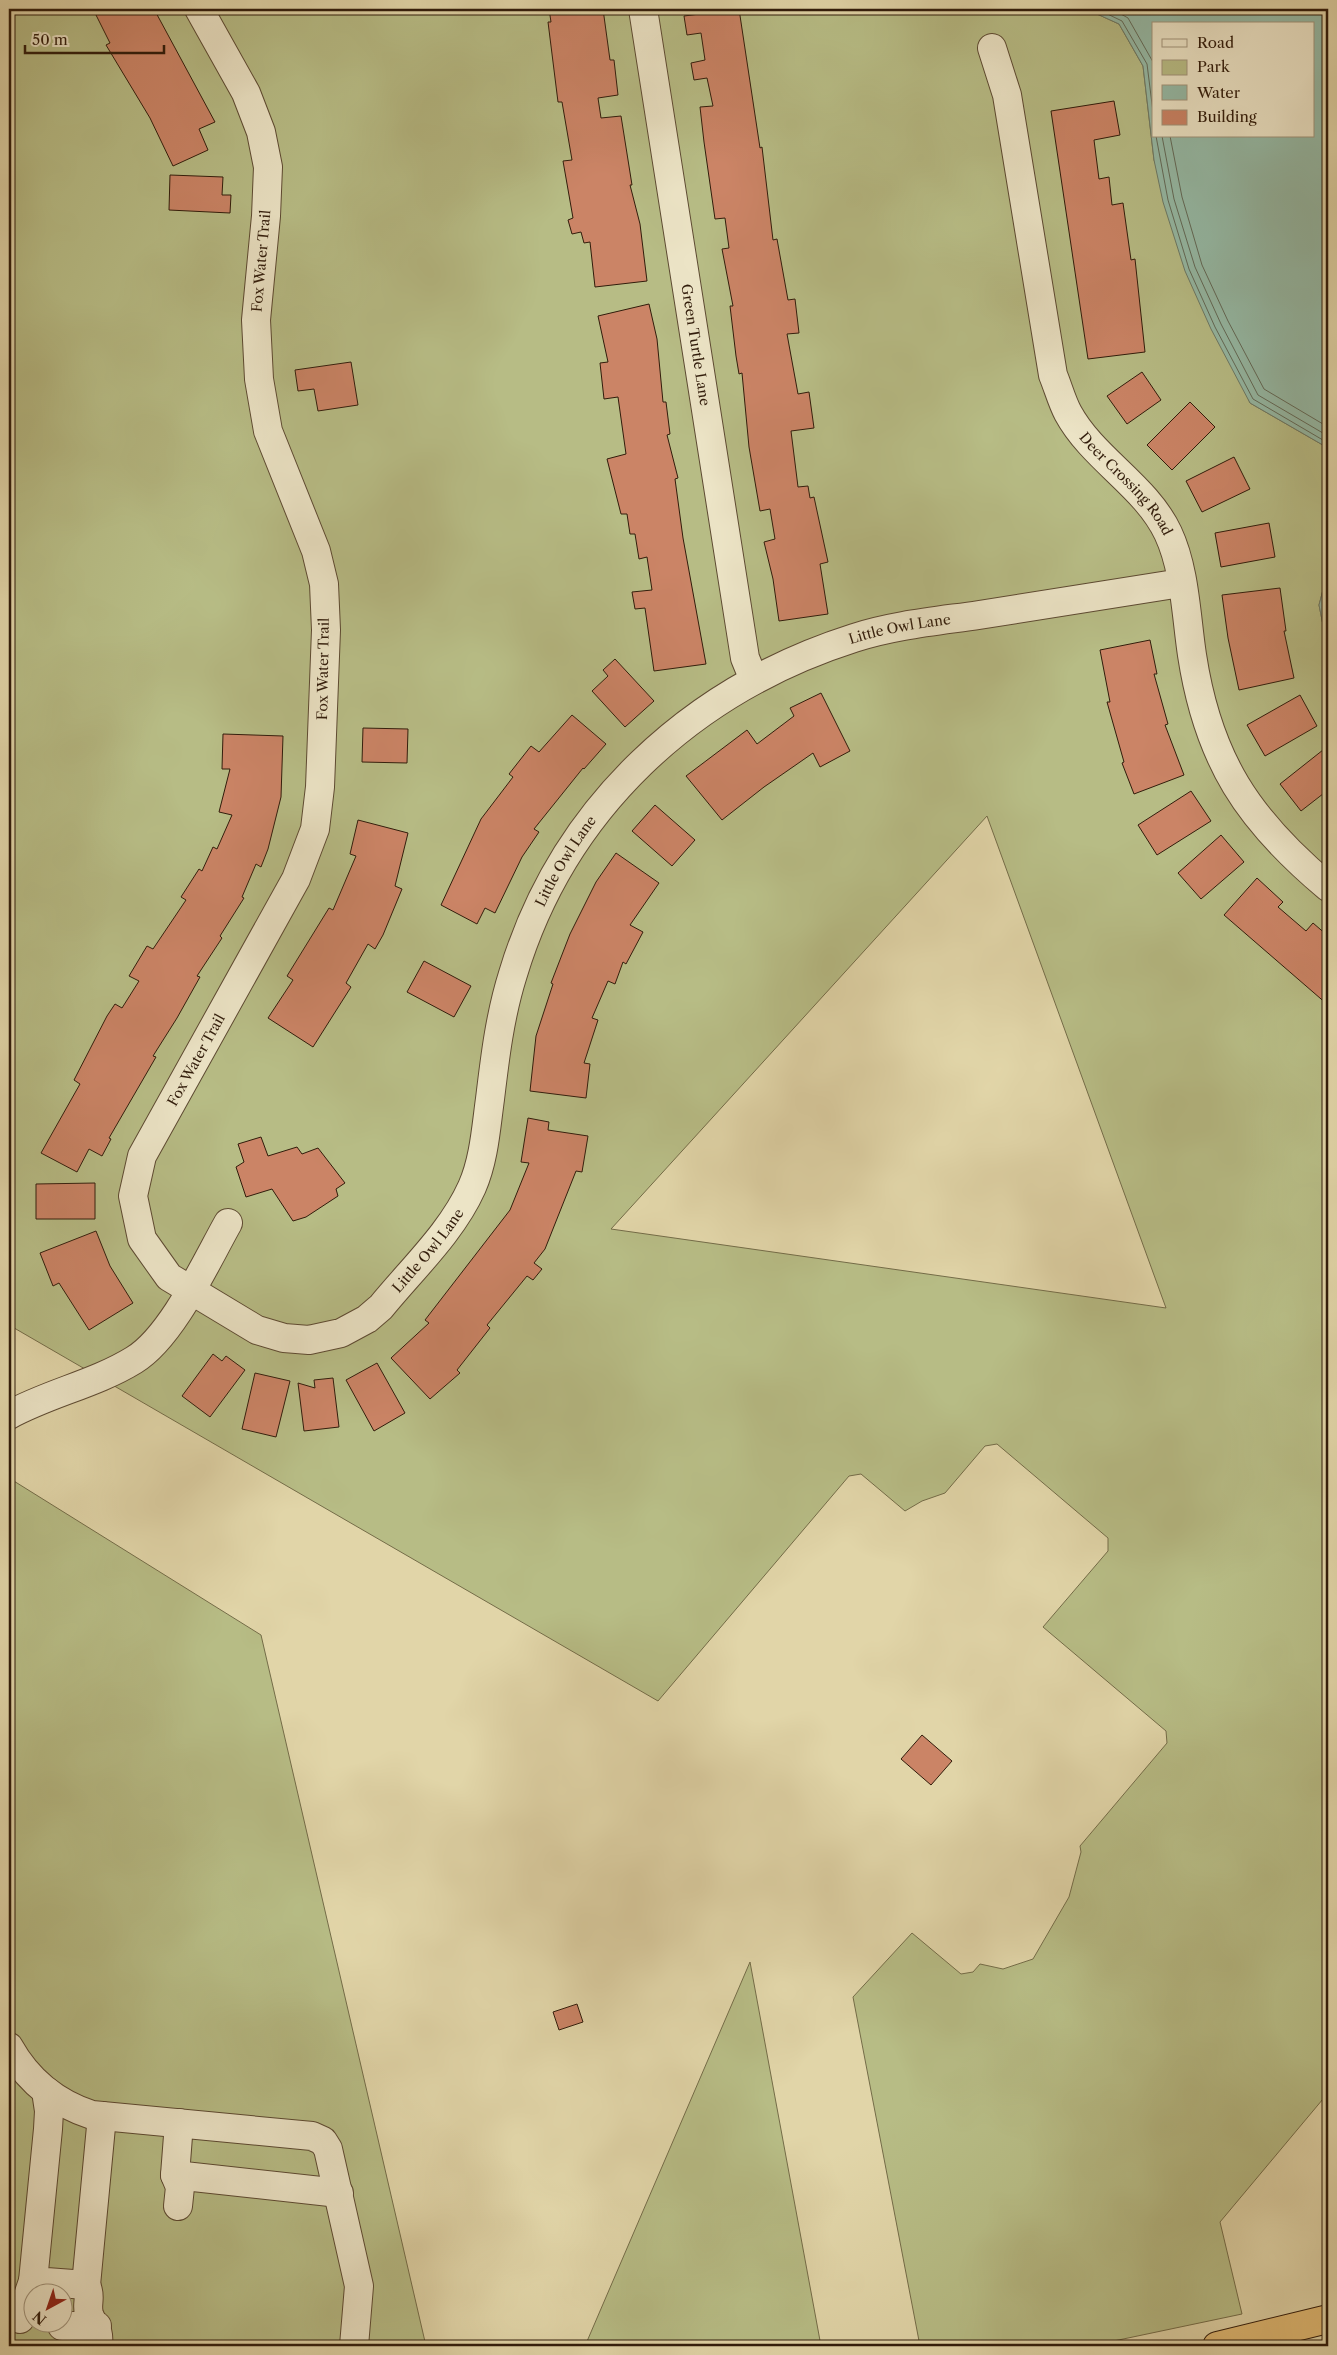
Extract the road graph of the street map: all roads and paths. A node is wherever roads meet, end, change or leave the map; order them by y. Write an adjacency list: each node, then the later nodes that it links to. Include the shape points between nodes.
1 (199, 9): 8 (street, Fox Water Trail, via 246,93 261,132 268,167 256,320 259,379 268,431 316,552 324,584 326,630 320,787 315,830 296,879 142,1156 133,1196 142,1239 169,1277)
2 (643, 9): 5 (street, Green Turtle Lane, via 744,648)
3 (992, 48): 4 (street, Deer Crossing Road, via 1007,95 1053,374 1068,414 1158,515 1176,554)
4 (1181, 583): 5 (street, Little Owl Lane, via 857,636 796,659); 6 (street, Deer Crossing Road, via 1206,722 1229,777 1266,829)
5 (754, 680): 8 (street, Little Owl Lane, via 714,704 639,764 592,817 562,861 536,911 513,974 499,1028 482,1157 472,1186 456,1217 381,1307 342,1333 309,1340 284,1338 257,1330)
6 (1328, 887)
7 (228, 1223): 8 (street)
8 (191, 1290): 9 (street, via 159,1337 136,1359)
9 (9, 1415)
10 (9, 2047): 11 (street, via 23,2069)
11 (46, 2091): 12 (street, via 59,2102); 17 (street, via 48,2129)
12 (102, 2116): 13 (street); 19 (street)
13 (179, 2123): 14 (street); 15 (street, via 312,2136 323,2141 328,2149)
14 (175, 2176): 15 (street); 16 (street, via 180,2187)
15 (338, 2193): 22 (street, via 359,2286)
16 (178, 2206)
17 (35, 2282)
18 (72, 2286): 19 (street)
19 (86, 2286): 21 (street, via 90,2294 89,2313 97,2335)
20 (1328, 2319): 23 (highway)
21 (64, 2332)
22 (354, 2346)
23 (1217, 2346)

